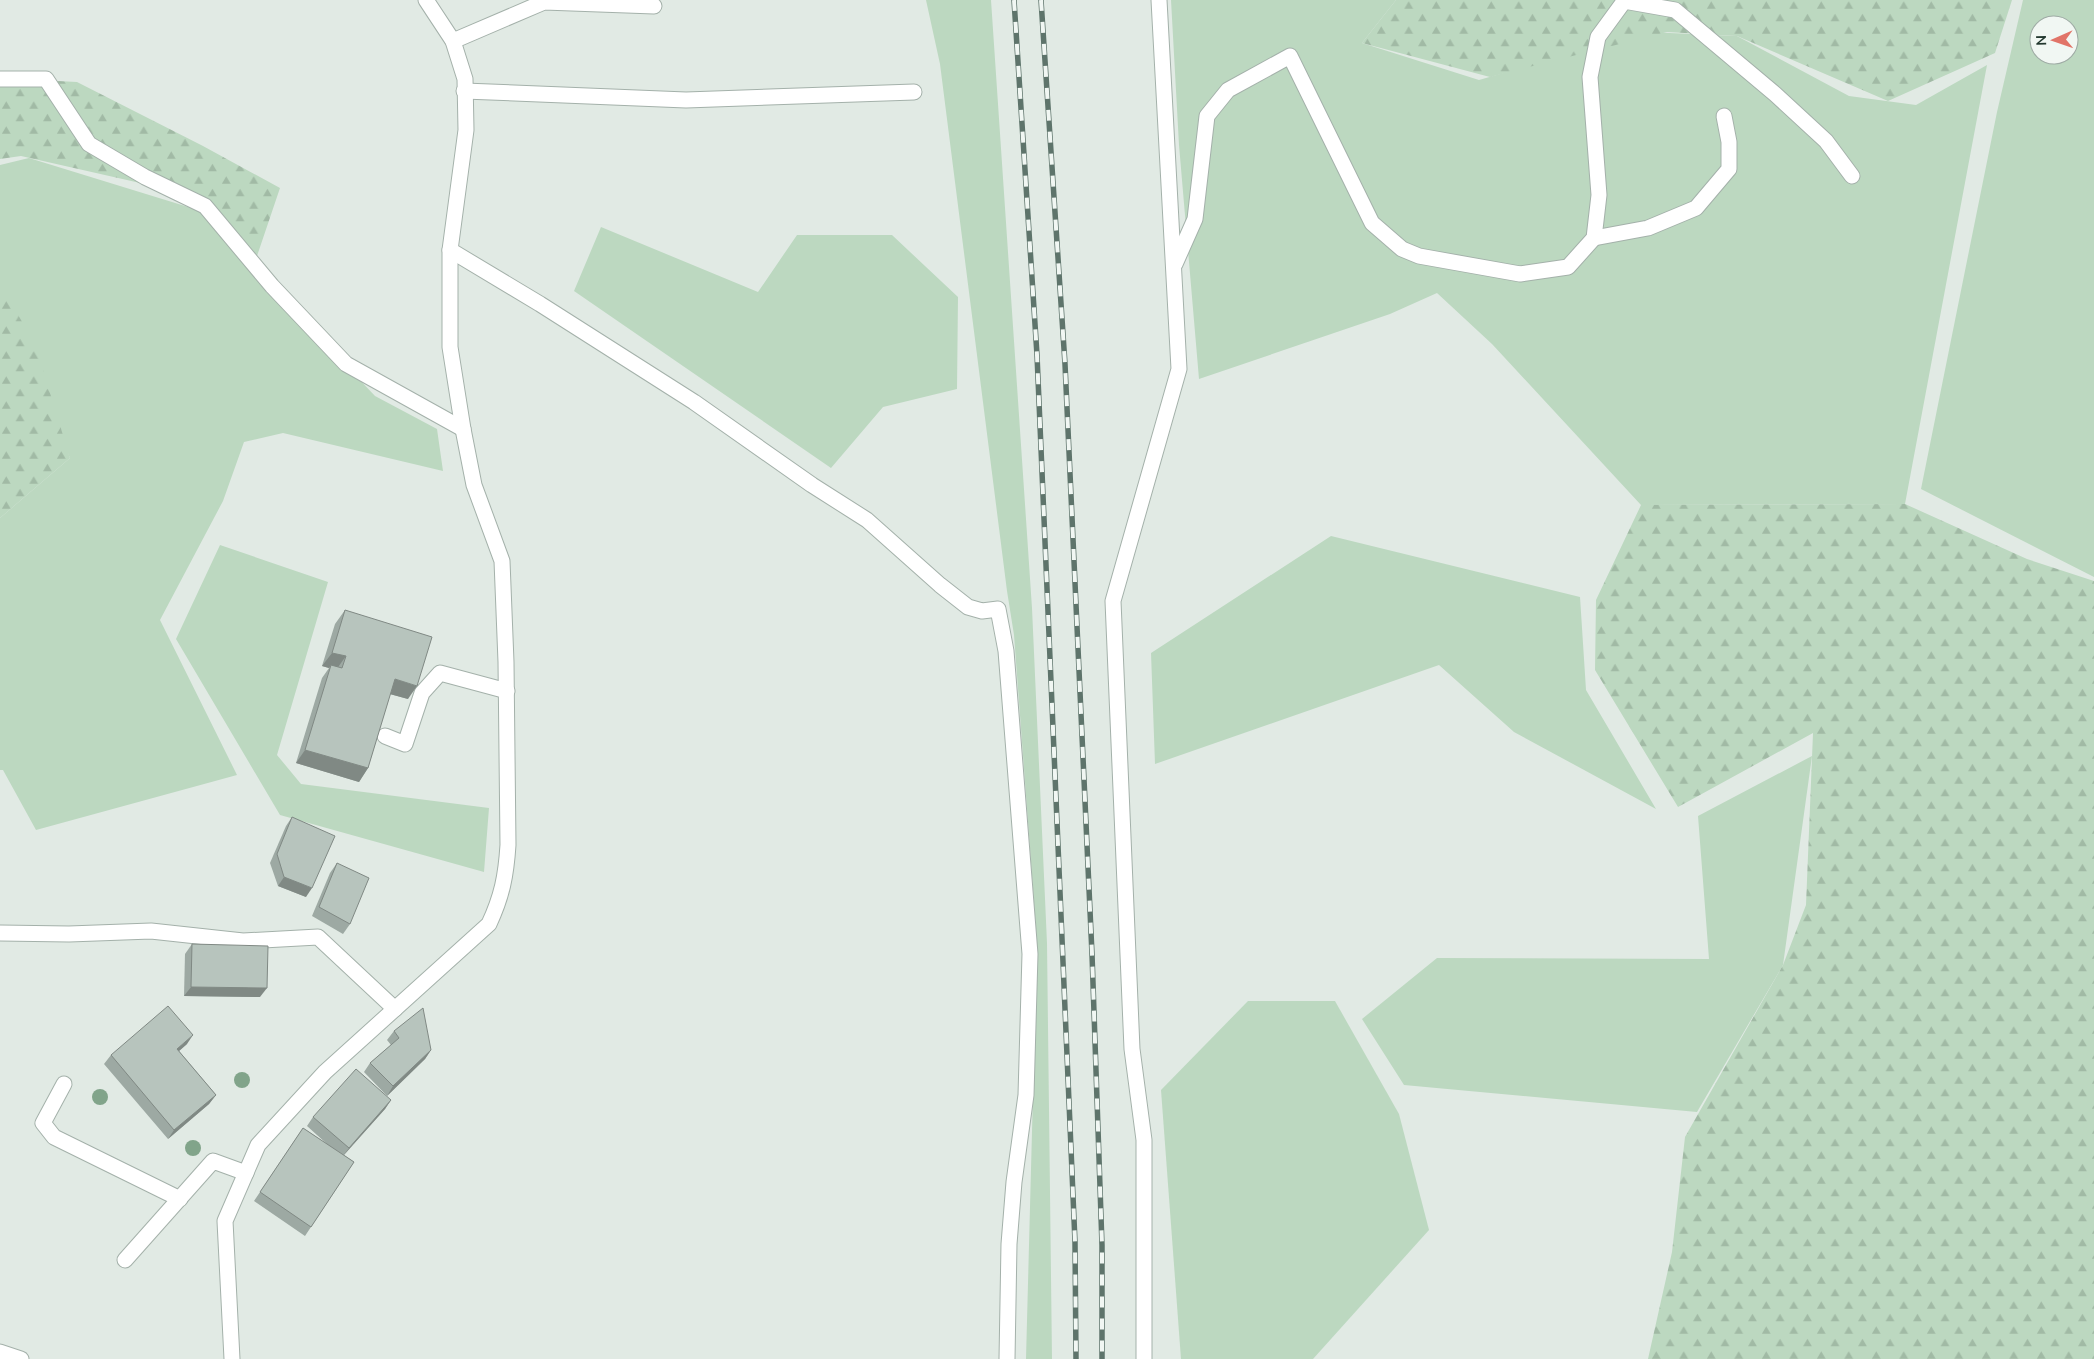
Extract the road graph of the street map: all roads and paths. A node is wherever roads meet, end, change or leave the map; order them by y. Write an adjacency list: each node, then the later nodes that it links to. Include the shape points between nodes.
1 (426, 0): 5 (street)
2 (1159, 0): 13 (street)
3 (1624, 1): 10 (street, via 1675,10 1826,141); 11 (street, via 1598,37 1590,77 1599,195)
4 (654, 6): 5 (street, via 544,2)
5 (453, 41): 7 (street, via 465,79)
6 (0, 79): 14 (street, via 46,79 89,144 145,177 205,206 272,286 346,364)
7 (464, 91): 8 (street, via 686,100); 12 (street, via 466,130)
8 (914, 92)
9 (1724, 116): 11 (street, via 1729,142 1729,169 1696,208 1648,228)
10 (1852, 176)
11 (1594, 238): 13 (street, via 1568,267 1520,274 1419,256 1402,249 1372,223 1290,56 1228,90 1207,116 1195,219)
12 (450, 250): 14 (street, via 450,347); 26 (street, via 694,402 867,520 968,607 982,611 998,609 1006,651 1030,954 1026,1095 1009,1244)
13 (1174, 267): 27 (street, via 1179,369 1113,601 1132,1049 1144,1140)
14 (462, 429): 15 (street, via 474,485 502,561)
15 (507, 691): 16 (street, via 440,673 422,693 405,744); 18 (street, via 508,845 507,873 500,899 489,924)
16 (385, 736)
17 (0, 933): 18 (street, via 151,931 243,941 318,937)
18 (395, 1009): 20 (street, via 325,1072 258,1145)
19 (64, 1084): 21 (street, via 43,1123 54,1137)
20 (246, 1173): 21 (street, via 213,1160); 25 (street, via 224,1221)
21 (180, 1199): 22 (street)
22 (126, 1260)
23 (0, 1352): 24 (street)
24 (21, 1359)
25 (232, 1359)
26 (1007, 1359)
27 (1144, 1359)

